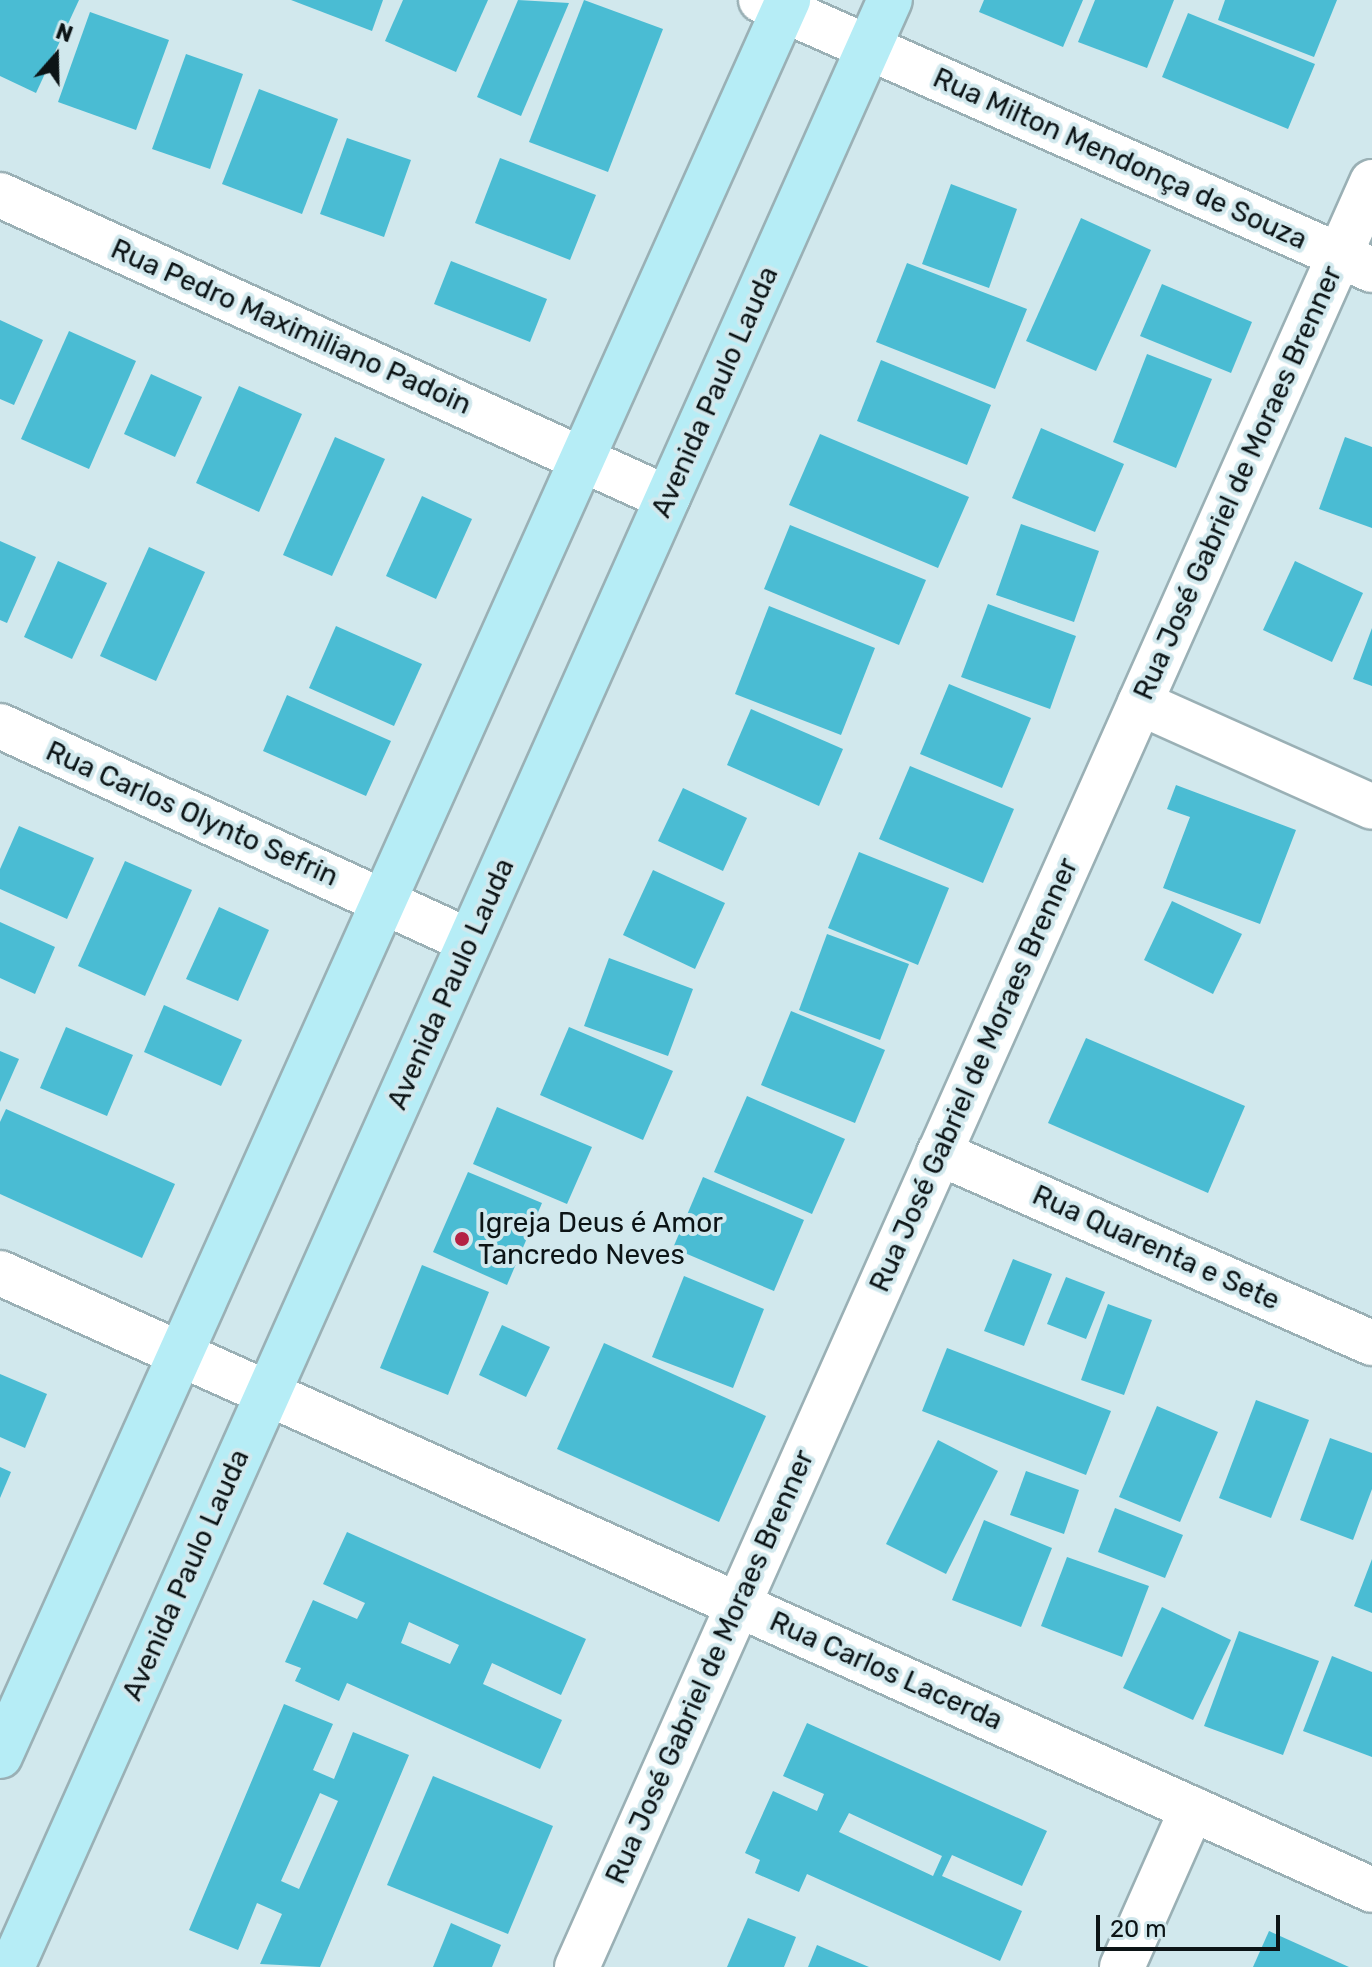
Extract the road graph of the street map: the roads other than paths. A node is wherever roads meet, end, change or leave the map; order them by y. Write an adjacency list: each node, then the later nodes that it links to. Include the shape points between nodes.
1 (890, 0): 3 (main road, Avenida Paulo Lauda)
2 (778, 3): 3 (street, Rua Milton Mendonça de Souza); 7 (main road)
3 (868, 49): 6 (street, Rua Milton Mendonça de Souza); 8 (main road, Avenida Paulo Lauda)
4 (1372, 182): 6 (street, Rua José Gabriel de Moraes Brenner)
5 (0, 195): 7 (street, Rua Pedro Maximiliano Padoin)
6 (1356, 262): 9 (street, Rua José Gabriel de Moraes Brenner)
7 (582, 459): 8 (street, Rua Pedro Maximiliano Padoin); 12 (main road)
8 (667, 498): 13 (main road, Avenida Paulo Lauda)
9 (1140, 703): 11 (street); 14 (street, Rua José Gabriel de Moraes Brenner)
10 (0, 726): 12 (street, Rua Carlos Olynto Sefrin)
11 (1372, 807)
12 (384, 901): 13 (street, Rua Carlos Olynto Sefrin); 17 (main road)
13 (469, 941): 18 (main road, Avenida Paulo Lauda)
14 (939, 1153): 16 (street, Rua Quarenta e Sete); 19 (street, Rua José Gabriel de Moraes Brenner)
15 (0, 1273): 17 (street)
16 (1372, 1343)
17 (180, 1354): 18 (street, Rua Carlos Lacerda); 20 (main road)
18 (268, 1393): 19 (street, Rua Carlos Lacerda); 23 (main road, Avenida Paulo Lauda)
19 (738, 1605): 21 (street, Rua Carlos Lacerda); 24 (street, Rua José Gabriel de Moraes Brenner)
20 (0, 1756)
21 (1192, 1809): 22 (street, Rua Carlos Lacerda); 25 (street)
22 (1372, 1890)
23 (12, 1967)
24 (577, 1967)
25 (1122, 1967)

